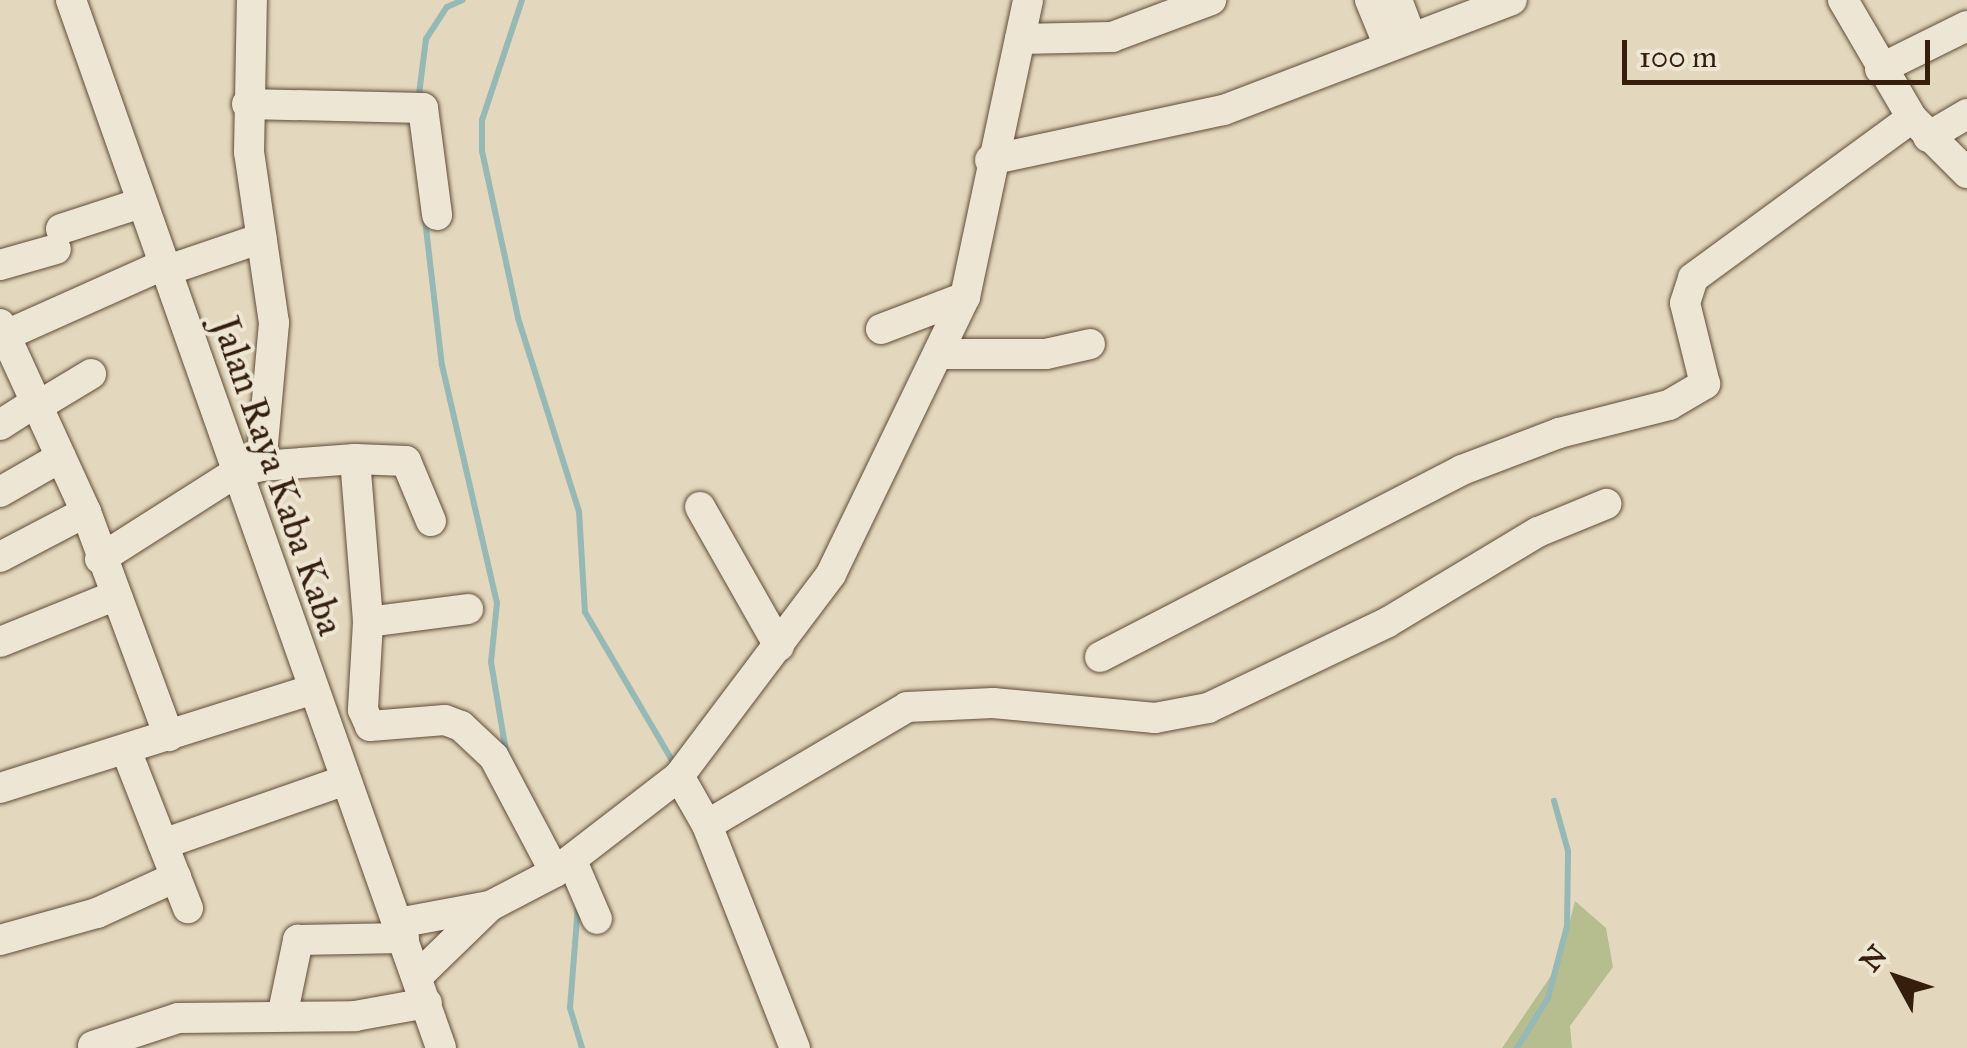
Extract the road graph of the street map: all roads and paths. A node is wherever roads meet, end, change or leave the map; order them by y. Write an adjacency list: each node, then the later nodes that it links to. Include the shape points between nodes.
1 (71, 0): 18 (street, Jalan Raya Kaba Kaba)
2 (252, 0): 13 (street)
3 (1028, 0): 10 (street)
4 (1210, 0): 10 (street, via 1112,38)
5 (1370, 0): 11 (street)
6 (1397, 0): 11 (street)
7 (1512, 0): 11 (street)
8 (1842, 0): 12 (street)
9 (1967, 26): 12 (street)
10 (1020, 39): 16 (street)
11 (1400, 42): 16 (street, via 1224,110)
12 (1880, 70): 15 (street)
13 (248, 104): 19 (street, via 416,108); 20 (street)
14 (1967, 114): 15 (street)
15 (1920, 128): 17 (street); 46 (street, via 1693,278 1684,303 1705,384 1668,404 1560,433 1462,470)
16 (990, 160): 23 (street)
17 (1967, 173)
18 (142, 204): 21 (street); 22 (street, Jalan Raya Kaba Kaba)
19 (437, 215)
20 (262, 238): 22 (street); 33 (street, via 274,323)
21 (0, 265)
22 (164, 268): 25 (street); 33 (street, Jalan Raya Kaba Kaba)
23 (964, 297): 24 (street); 27 (street)
24 (880, 329)
25 (4, 340): 29 (street)
26 (1090, 344): 27 (street, via 1046,354)
27 (943, 354): 45 (street, via 831,574)
28 (91, 374): 29 (street)
29 (37, 404): 30 (street); 31 (street)
30 (0, 425)
31 (61, 456): 34 (street); 37 (street)
32 (355, 459): 33 (street); 38 (street, via 406,461); 43 (street)
33 (248, 469): 40 (street); 47 (street, Jalan Raya Kaba Kaba)
34 (0, 492)
35 (1606, 504): 55 (street, via 1538,532 1388,622 1208,708 1156,718 993,703 908,706)
36 (700, 506): 45 (street)
37 (86, 512): 39 (street); 40 (street)
38 (431, 521)
39 (0, 557)
40 (100, 559): 41 (street)
41 (114, 596): 44 (street); 50 (street)
42 (468, 609): 43 (street)
43 (368, 622): 48 (street)
44 (0, 642)
45 (779, 646): 52 (street)
46 (1100, 657)
47 (310, 690): 49 (street, Jalan Raya Kaba Kaba); 50 (street)
48 (363, 710): 49 (street); 57 (street, via 378,731 446,720 479,740)
49 (322, 721): 53 (street, Jalan Raya Kaba Kaba)
50 (169, 736): 51 (street)
51 (126, 750): 54 (street); 56 (street)
52 (689, 775): 55 (street); 57 (street)
53 (344, 780): 56 (street); 62 (street, Jalan Raya Kaba Kaba)
54 (0, 788)
55 (708, 825): 68 (street)
56 (163, 844): 58 (street)
57 (563, 867): 59 (street); 61 (street)
58 (176, 877): 60 (street); 63 (street, via 83,916)
59 (490, 906): 62 (street); 64 (street)
60 (188, 908)
61 (597, 919)
62 (401, 931): 64 (street, Jalan Raya Kaba Kaba); 65 (street, via 298,940)
63 (0, 940)
64 (423, 989): 65 (street, via 355,1016); 67 (street, Jalan Raya Kaba Kaba)
65 (269, 1021): 66 (street, via 178,1018)
66 (94, 1046)
67 (441, 1048)
68 (795, 1048)

